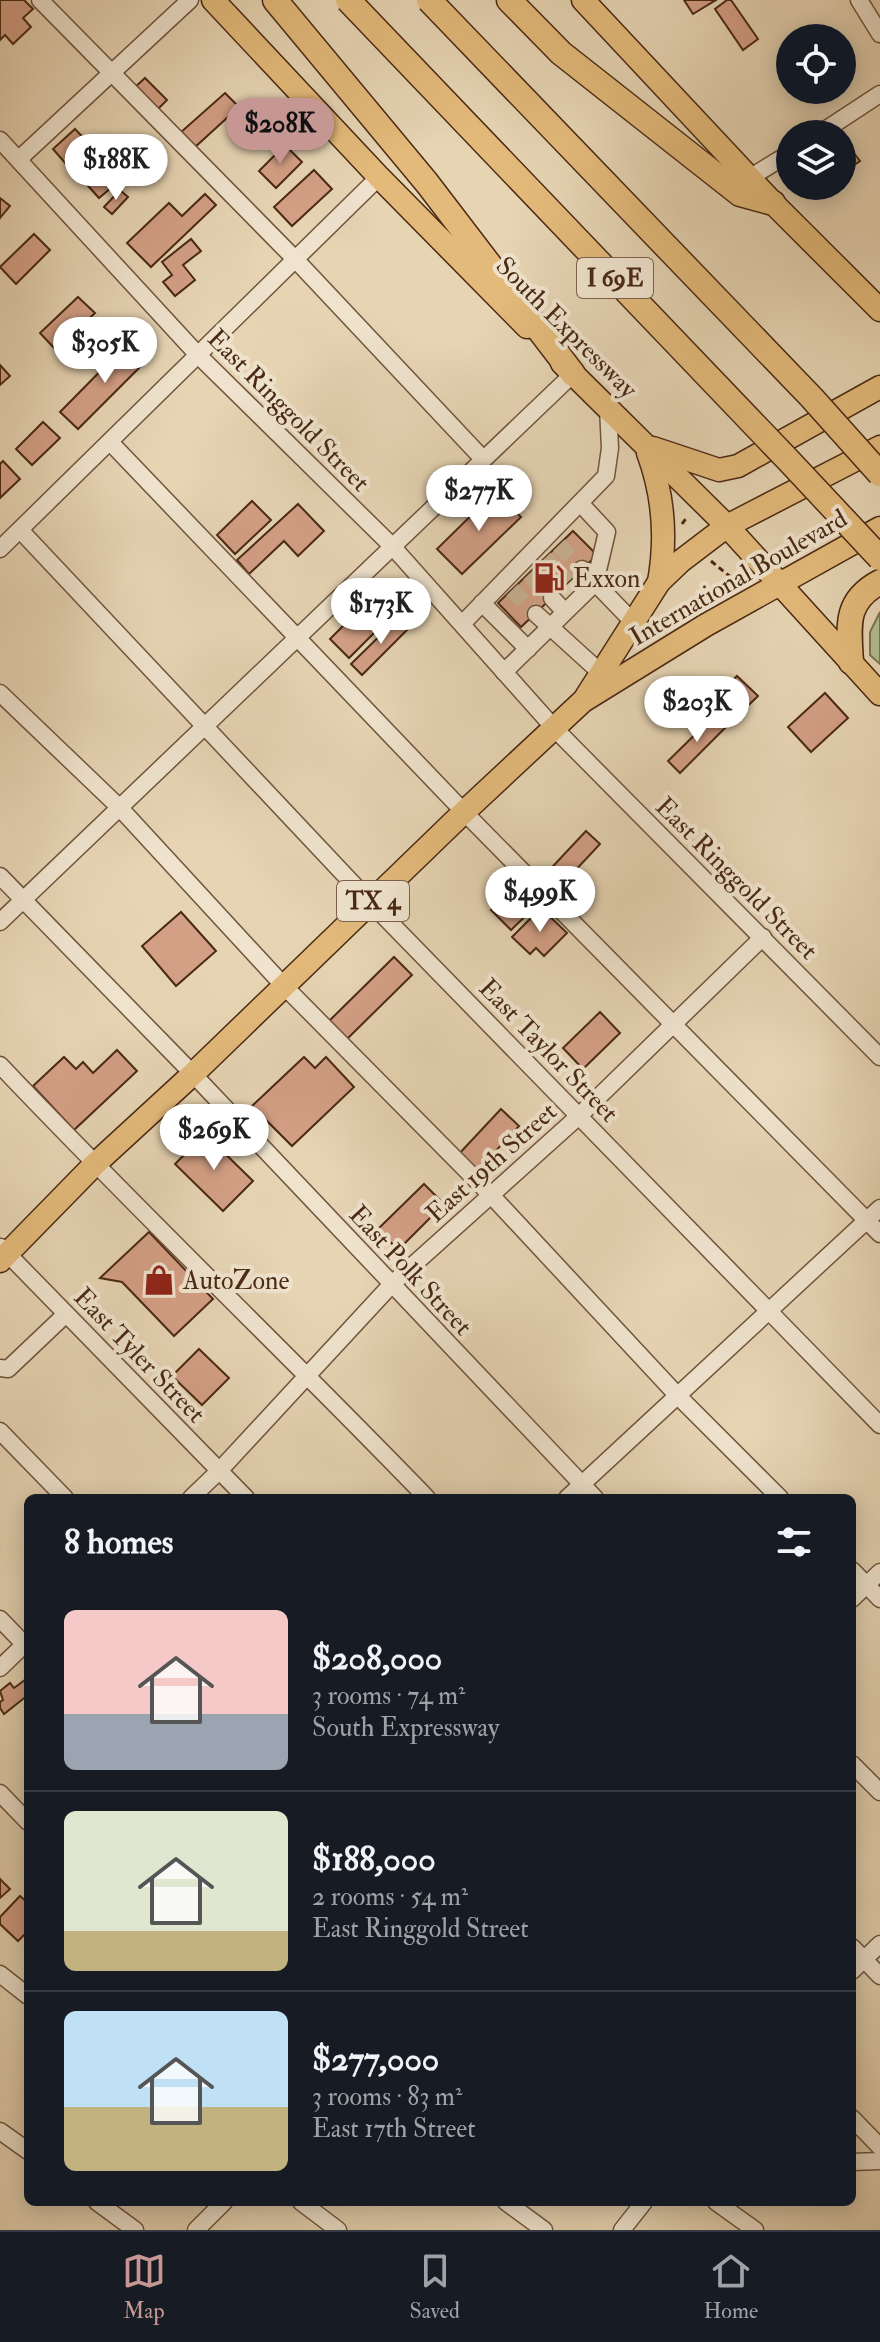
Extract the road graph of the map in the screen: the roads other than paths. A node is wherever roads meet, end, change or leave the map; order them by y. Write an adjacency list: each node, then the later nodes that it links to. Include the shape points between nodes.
1 (40, 0): 11 (street)
2 (190, 0): 11 (street)
3 (213, 0): 17 (main road, South Expressway)
4 (275, 0): 23 (highway, via 427,183)
5 (348, 0): 37 (highway, I 69E, bridge)
6 (429, 0): 30 (highway, I 69E, bridge)
7 (509, 0): 19 (highway, via 561,53 740,194)
8 (583, 0): 18 (main road)
9 (859, 0): 10 (street)
10 (880, 34)
11 (111, 72): 15 (street); 20 (street)
12 (880, 94): 13 (street)
13 (840, 120)
14 (0, 140): 15 (street, East Ringgold Street)
15 (19, 159): 22 (street, East Ringgold Street)
16 (776, 161): 18 (street)
17 (379, 177): 20 (street); 23 (main road, South Expressway)
18 (751, 177): 19 (main road)
19 (773, 203): 21 (main road)
20 (295, 259): 22 (street); 29 (street)
21 (880, 310)
22 (198, 355): 26 (street); 35 (street, East Ringgold Street)
23 (573, 374): 25 (main road, South Expressway); 29 (street)
24 (880, 387): 27 (main road, via 738,466 719,470)
25 (608, 408): 27 (main road, South Expressway); 31 (street, via 606,476)
26 (110, 442): 34 (street); 52 (street)
27 (644, 444): 32 (main road, South Expressway); 40 (main road, via 663,509 665,548)
28 (880, 447): 32 (main road, International Boulevard / TX 4)
29 (483, 459): 35 (street)
30 (880, 474)
31 (580, 503): 42 (street, via 607,532); 46 (street, via 554,540)
32 (727, 526): 40 (main road, International Boulevard / TX 4); 43 (main road, South Expressway)
33 (880, 528): 43 (main road, International Boulevard / TX 4)
34 (21, 531): 36 (street); 60 (street, East Taylor Street)
35 (392, 546): 50 (street, East Ringgold Street); 52 (street)
36 (0, 549)
37 (880, 558)
38 (582, 569): 42 (street)
39 (568, 582): 44 (street)
40 (659, 582): 49 (main road, International Boulevard / TX 4)
41 (880, 582): 54 (highway, via 864,591 849,616)
42 (595, 583): 44 (street); 49 (street)
43 (778, 584): 54 (main road, South Expressway); 59 (main road, International Boulevard / TX 4)
44 (582, 596): 47 (street)
45 (552, 598): 47 (street)
46 (482, 603): 50 (street); 53 (street)
47 (565, 612): 51 (street)
48 (536, 614): 51 (street)
49 (632, 621): 56 (main road, International Boulevard / TX 4)
50 (462, 624): 55 (street, East Ringgold Street)
51 (549, 627): 53 (street); 56 (street)
52 (297, 637): 60 (street); 63 (street)
53 (528, 649): 55 (street)
54 (851, 662): 58 (main road, South Expressway)
55 (504, 672): 61 (street, East Ringgold Street)
56 (601, 673): 59 (main road, International Boulevard / TX 4)
57 (0, 693): 62 (street)
58 (880, 694)
59 (583, 701): 61 (main road, International Boulevard / TX 4)
60 (204, 724): 62 (street); 66 (street, East Taylor Street)
61 (555, 729): 63 (main road, International Boulevard / TX 4); 68 (street, East Ringgold Street)
62 (119, 807): 65 (street); 69 (street)
63 (464, 812): 66 (main road, International Boulevard / TX 4); 70 (street)
64 (0, 876): 65 (street, East Polk Street)
65 (23, 900): 67 (street); 73 (street, East Polk Street)
66 (371, 903): 69 (main road, International Boulevard / TX 4); 74 (street, East Taylor Street)
67 (0, 922)
68 (763, 937): 70 (street, East 19th Street); 71 (street, East Ringgold Street)
69 (283, 985): 73 (main road, International Boulevard / TX 4); 76 (street)
70 (673, 1024): 74 (street, East 19th Street); 78 (street)
71 (880, 1057)
72 (0, 1065): 75 (street)
73 (193, 1074): 75 (main road, International Boulevard / TX 4); 81 (street, East Polk Street)
74 (580, 1115): 76 (street, East 19th Street); 82 (street, East Taylor Street)
75 (94, 1165): 80 (main road, International Boulevard / TX 4); 85 (street)
76 (491, 1195): 81 (street, East 19th Street); 86 (street)
77 (880, 1208): 78 (street)
78 (867, 1220): 79 (street); 82 (street)
79 (880, 1234)
80 (2, 1253): 83 (street, East Tyler Street)
81 (392, 1284): 85 (street, East 19th Street); 90 (street, East Polk Street)
82 (768, 1310): 86 (street); 87 (street, East Taylor Street)
83 (66, 1314): 84 (street, via 8,1369); 89 (street, East Tyler Street)
84 (0, 1368)
85 (308, 1375): 89 (street, East 19th Street); 94 (street)
86 (677, 1395): 90 (street); 97 (street)
87 (880, 1425)
88 (0, 1431): 91 (street)
89 (219, 1471): 92 (street, East 19th Street); 93 (street, East Tyler Street)
90 (582, 1484): 95 (street); 96 (street, East Polk Street)
91 (61, 1494)
92 (195, 1494)
93 (242, 1494)
94 (423, 1494)
95 (571, 1494)
96 (591, 1494)
97 (776, 1494)
98 (880, 1572): 100 (street)
99 (856, 1574): 100 (street)
100 (867, 1585): 101 (street); 102 (street)
101 (856, 1595)
102 (880, 1599)
103 (0, 1619): 104 (street)
104 (24, 1642)
105 (24, 1648): 106 (street)
106 (0, 1668)
107 (856, 1768): 108 (street)
108 (880, 1792)
109 (0, 1793): 110 (street)
110 (24, 1818)
111 (880, 1944): 112 (street)
112 (856, 1959): 114 (street)
113 (0, 1974): 115 (street)
114 (880, 1976)
115 (24, 1993)
116 (856, 2122): 118 (street)
117 (0, 2131): 119 (street)
118 (880, 2147)
119 (24, 2148)
120 (880, 2161): 121 (street)
121 (856, 2162)
122 (102, 2206): 128 (street)
123 (220, 2206): 129 (street)
124 (306, 2206): 130 (street)
125 (511, 2206): 131 (street)
126 (641, 2206): 132 (street)
127 (722, 2206): 133 (street)
128 (135, 2230)
129 (196, 2230)
130 (338, 2230)
131 (544, 2230)
132 (622, 2230)
133 (755, 2230)

